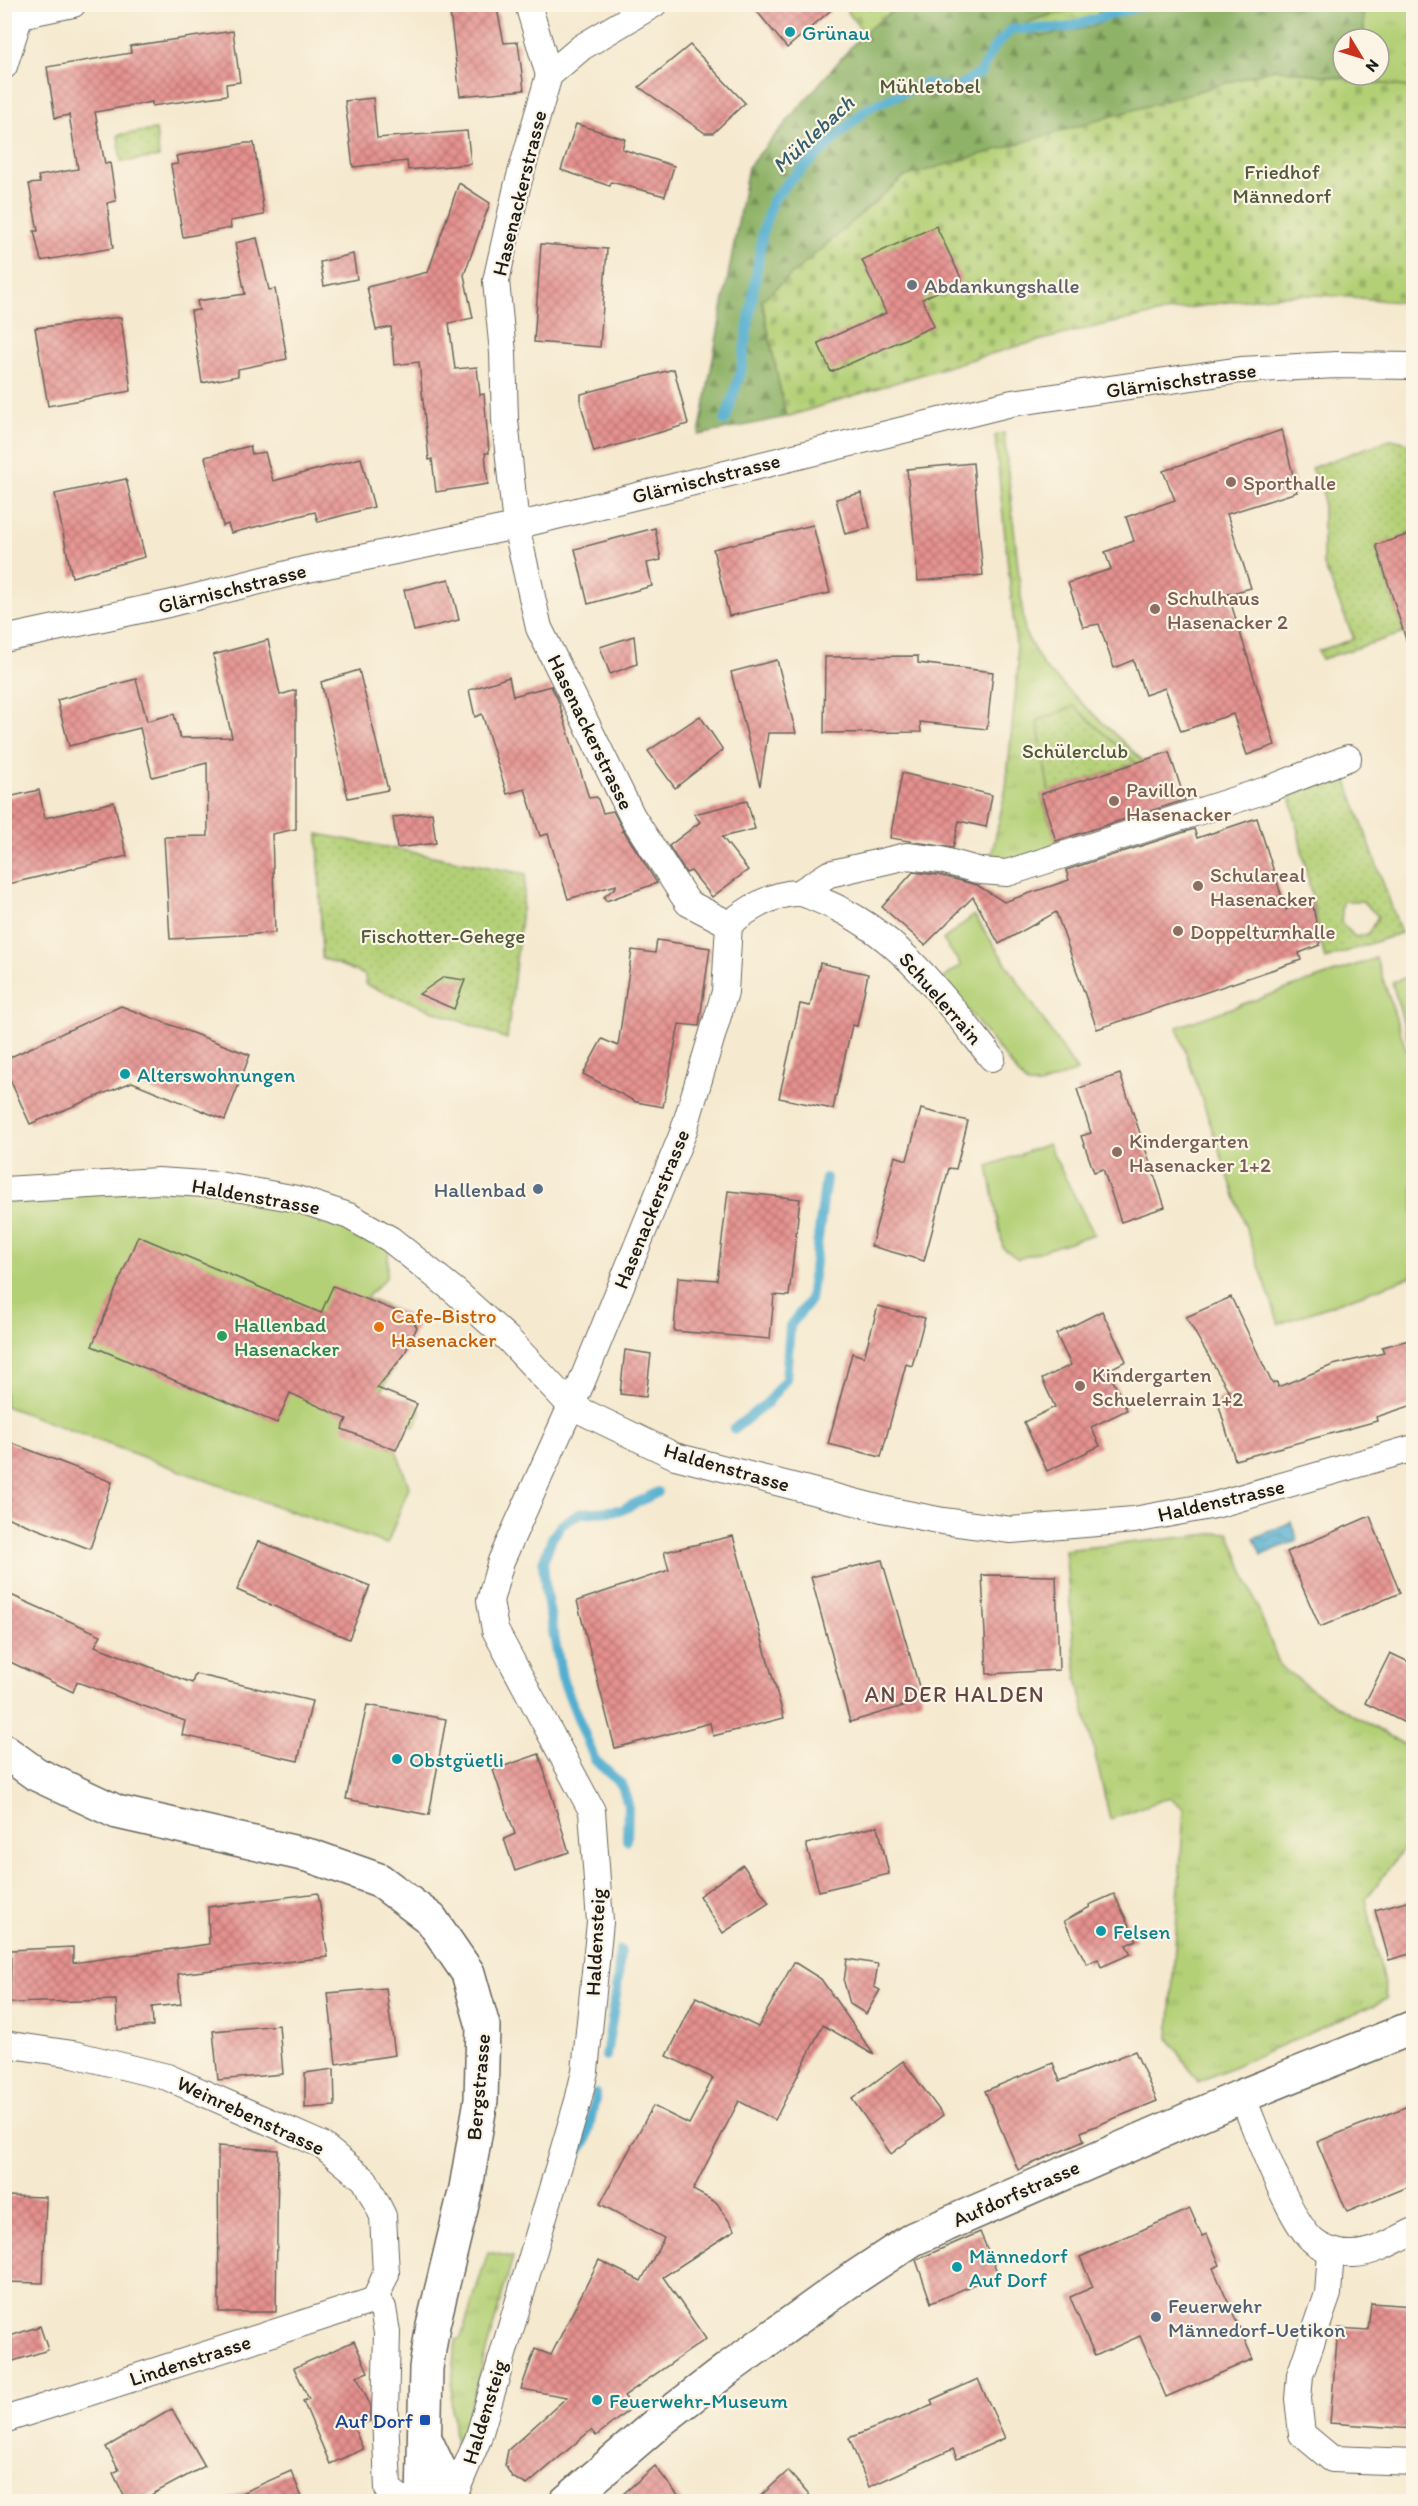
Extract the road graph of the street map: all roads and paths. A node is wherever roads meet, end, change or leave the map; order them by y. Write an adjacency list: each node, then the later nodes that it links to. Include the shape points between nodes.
1 (73, 4): 4 (street, via 20,15)
2 (528, 4): 5 (street)
3 (654, 4): 5 (street, via 582,47)
4 (4, 66)
5 (549, 75): 7 (street, Hasenackerstrasse, via 517,187 496,281)
6 (1413, 366): 7 (street, Glärnischstrasse, via 1241,370 1012,403)
7 (516, 526): 8 (street, Glärnischstrasse); 11 (street, Hasenackerstrasse, via 539,628 633,816 688,903)
8 (4, 639)
9 (1348, 758): 10 (street, via 1266,790 1007,873 906,856 829,874)
10 (799, 892): 11 (street, via 756,903); 12 (street, Schuelerrain, via 831,905 887,938 917,965)
11 (729, 924): 14 (street, Hasenackerstrasse, via 725,992 683,1133)
12 (992, 1058)
13 (4, 1190): 14 (street, Haldenstrasse, via 158,1181 219,1185 297,1199 349,1216 390,1239 456,1292 508,1339)
14 (571, 1406): 15 (street, Haldenstrasse, via 675,1456 882,1509 1011,1530 1134,1520 1215,1504); 25 (street, Haldensteig, via 501,1561 490,1601 495,1630 592,1811 600,1922 585,2071 478,2439)
15 (1413, 1448)
16 (4, 1751): 25 (street, Bergstrasse, via 36,1774 117,1812 311,1856 379,1880 432,1919 468,1972 483,2026 481,2100 426,2368 426,2441)
17 (1410, 2028): 19 (street, Aufdorfstrasse)
18 (4, 2044): 22 (street, Weinrebenstrasse, via 73,2054 167,2077 322,2145 365,2180 383,2216 386,2274)
19 (1242, 2096): 21 (street, via 1298,2221 1312,2240); 27 (street, Aufdorfstrasse, via 913,2239 845,2284 660,2421)
20 (1413, 2231): 21 (street, via 1363,2253)
21 (1331, 2250): 24 (street, via 1328,2294 1300,2375 1302,2434 1332,2459)
22 (375, 2300): 23 (street, Lindenstrasse); 26 (street, via 383,2308 387,2333 388,2489)
23 (4, 2420)
24 (1413, 2462)
25 (443, 2500)
26 (406, 2502)
27 (566, 2502)

